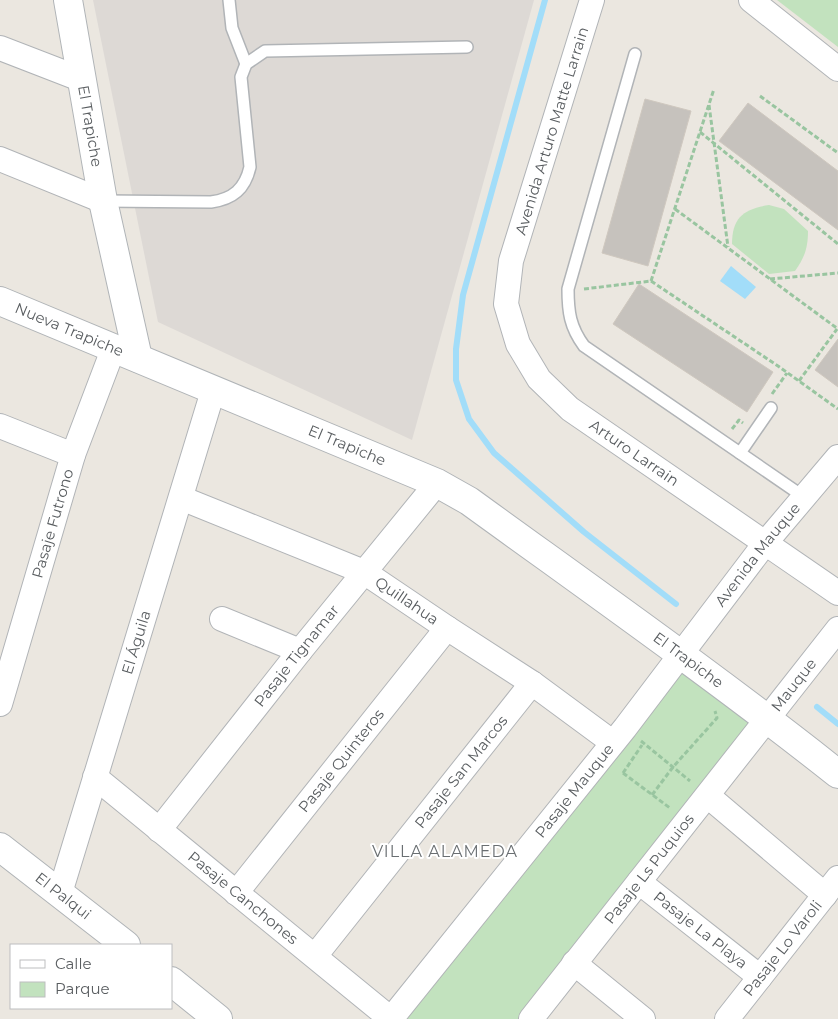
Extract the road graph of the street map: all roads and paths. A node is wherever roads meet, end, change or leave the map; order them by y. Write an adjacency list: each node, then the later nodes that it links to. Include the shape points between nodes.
1 (68, 0): 10 (street, El Trapiche)
2 (229, 0): 8 (lane, via 232,28)
3 (592, 0): 22 (street, Avenida Arturo Matte Larrain)
4 (751, 0): 9 (street)
5 (468, 47): 8 (lane, via 266,51)
6 (0, 48): 10 (street)
7 (635, 54): 26 (lane)
8 (246, 64): 18 (lane, via 241,77 250,167 248,178 238,191 227,200 211,202)
9 (838, 69)
10 (82, 80): 18 (street, El Trapiche)
11 (714, 89): 13 (path)
12 (760, 96): 16 (path)
13 (709, 103): 14 (path); 15 (path)
14 (700, 132): 15 (path); 19 (path)
15 (715, 144): 20 (path); 21 (path)
16 (838, 153)
17 (0, 159): 18 (street)
18 (103, 201): 29 (street, El Trapiche)
19 (675, 209): 21 (path); 25 (path)
20 (838, 244)
21 (728, 248): 24 (path)
22 (511, 261): 41 (street, Arturo Larrain, via 506,304 518,344 539,379 570,409)
23 (838, 273): 24 (path)
24 (770, 278): 28 (path)
25 (651, 281): 26 (path); 30 (path)
26 (568, 289): 35 (lane, via 568,313 573,332 584,346)
27 (0, 301): 29 (street, Nueva Trapiche)
28 (838, 329): 30 (path)
29 (126, 353): 31 (street, El Trapiche); 36 (street, Pasaje Futrono)
30 (798, 380): 33 (path)
31 (213, 391): 38 (street, El Trapiche); 40 (street, El Águila)
32 (771, 408): 35 (lane)
33 (838, 409)
34 (0, 426): 36 (street)
35 (740, 453): 39 (lane)
36 (73, 455): 50 (street, Pasaje Futrono)
37 (838, 457): 39 (street, Avenida Mauque)
38 (437, 482): 42 (street, Pasaje Tignamar); 48 (street, El Trapiche, via 469,501)
39 (804, 497): 41 (street, Avenida Mauque)
40 (181, 498): 42 (street, Quillahua); 59 (street, El Águila)
41 (766, 542): 43 (street, Arturo Larrain); 48 (street, Avenida Mauque)
42 (364, 572): 45 (street, Quillahua); 47 (street, Pasaje Tignamar)
43 (838, 593)
44 (222, 619): 47 (street)
45 (447, 628): 49 (street, Quillahua); 68 (street, Pasaje Quinteros)
46 (838, 629): 52 (street, Mauque)
47 (300, 651): 63 (street, Pasaje Tignamar)
48 (680, 655): 52 (street, El Trapiche); 54 (street, Pasaje Mauque)
49 (532, 683): 54 (street, Quillahua); 70 (street, Pasaje San Marcos)
50 (0, 704)
51 (708, 705): 56 (path, via 717,718)
52 (769, 719): 58 (street, El Trapiche); 61 (street, Pasaje Ls Puquios)
53 (649, 736): 55 (path)
54 (613, 742): 55 (path); 57 (path); 76 (street, Pasaje Mauque)
55 (644, 743): 56 (path); 57 (path)
56 (673, 767): 60 (path); 61 (path)
57 (623, 773): 60 (path)
58 (838, 774)
59 (95, 777): 63 (street, Pasaje Canchones); 67 (street, El Águila)
60 (652, 795): 62 (path)
61 (708, 796): 62 (street, Pasaje Ls Puquios); 66 (street)
62 (687, 822): 65 (street, Pasaje Ls Puquios)
63 (159, 830): 68 (street, Pasaje Canchones)
64 (0, 847): 67 (street, El Palqui)
65 (639, 882): 71 (street, Pasaje Ls Puquios); 72 (street, Pasaje La Playa)
66 (831, 886): 72 (street, Pasaje Lo Varoli)
67 (60, 893): 69 (street, El Palqui)
68 (236, 893): 70 (street, Pasaje Canchones)
69 (125, 944)
70 (315, 956): 76 (street, Pasaje Canchones)
71 (574, 963): 74 (street, Pasaje Ls Puquios); 77 (street)
72 (760, 977): 78 (street, Pasaje Lo Varoli)
73 (172, 983): 75 (street)
74 (543, 1015)
75 (218, 1019)
76 (391, 1019)
77 (643, 1019)
78 (726, 1019)

